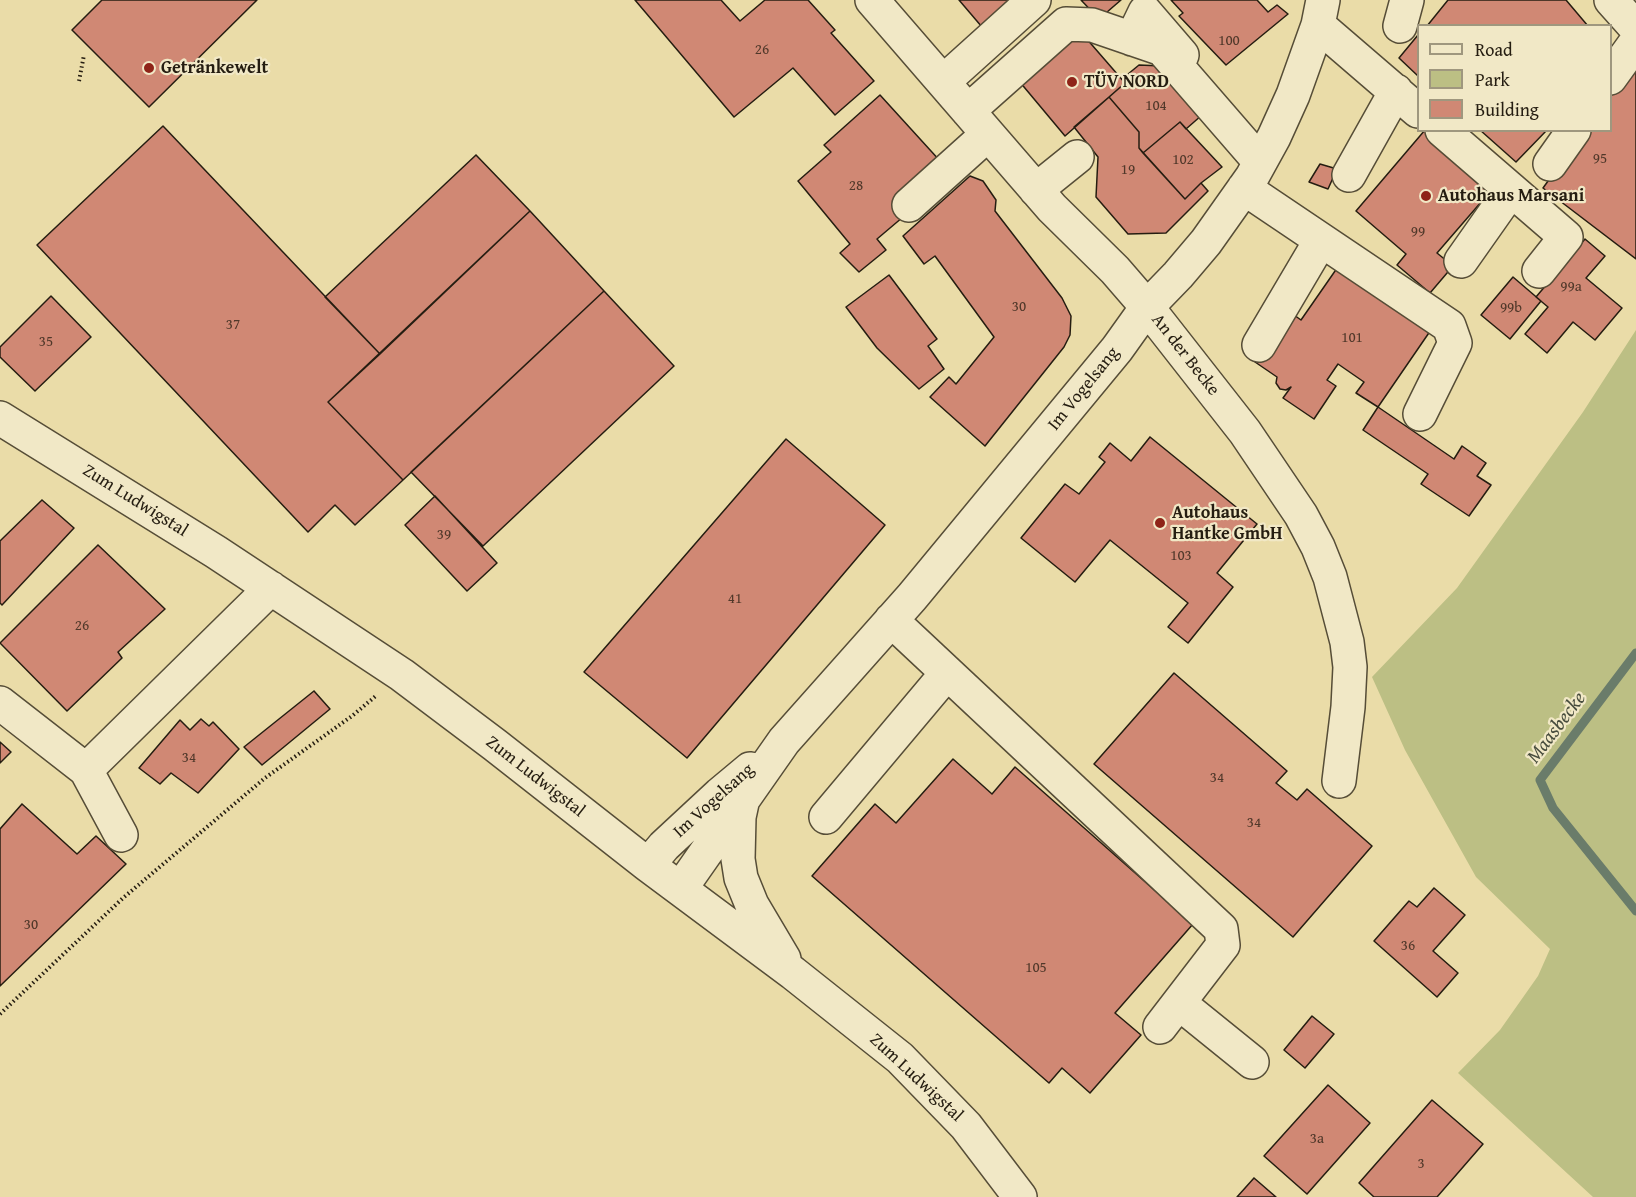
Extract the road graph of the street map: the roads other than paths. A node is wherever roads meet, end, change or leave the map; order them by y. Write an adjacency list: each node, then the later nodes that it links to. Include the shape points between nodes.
1 (872, 0): 8 (street, An der Becke)
2 (1034, 0): 8 (street)
3 (1611, 0): 5 (street)
4 (1321, 13): 9 (street); 15 (street, Im Vogelsang, via 1293,95)
5 (1636, 28)
6 (1636, 42): 7 (street)
7 (1612, 77)
8 (943, 82): 10 (street, An der Becke)
9 (1407, 101): 16 (street)
10 (978, 123): 15 (street, via 1066,24 1092,25 1132,39 1144,12); 17 (street, An der Becke); 19 (street)
11 (1444, 132): 18 (street)
12 (1573, 132): 14 (street)
13 (1077, 156): 17 (street)
14 (1550, 164)
15 (1257, 167): 20 (street); 23 (street, Im Vogelsang, via 1206,242)
16 (1349, 175)
17 (1036, 190): 23 (street, An der Becke)
18 (1511, 190): 21 (street); 22 (street, via 1566,237)
19 (909, 205)
20 (1321, 240): 24 (street); 25 (street, via 1449,326 1455,343)
21 (1461, 261)
22 (1539, 271)
23 (1147, 307): 28 (street, Im Vogelsang, via 1117,349); 33 (street, An der Becke, via 1245,432 1318,547 1339,606 1350,667)
24 (1259, 345)
25 (1420, 414)
26 (0, 418): 27 (street, Zum Ludwigstal)
27 (271, 588): 32 (street); 37 (street, Zum Ludwigstal, via 402,675)
28 (891, 620): 29 (street); 31 (street, Im Vogelsang)
29 (947, 673): 35 (street); 40 (street, via 1221,929 1223,945 1169,1015)
30 (0, 703): 32 (street)
31 (784, 741): 34 (street, Im Vogelsang); 37 (street, Im Vogelsang, via 720,794)
32 (86, 770): 36 (street)
33 (1340, 781)
34 (743, 798): 38 (street, Im Vogelsang); 39 (street, Im Vogelsang, via 738,837 741,878 752,905)
35 (826, 817)
36 (121, 835)
37 (648, 865): 38 (street, Zum Ludwigstal)
38 (681, 888): 39 (street, Zum Ludwigstal)
39 (793, 973): 41 (street, Zum Ludwigstal, via 900,1058 966,1126)
40 (1252, 1062)
41 (1020, 1197)

